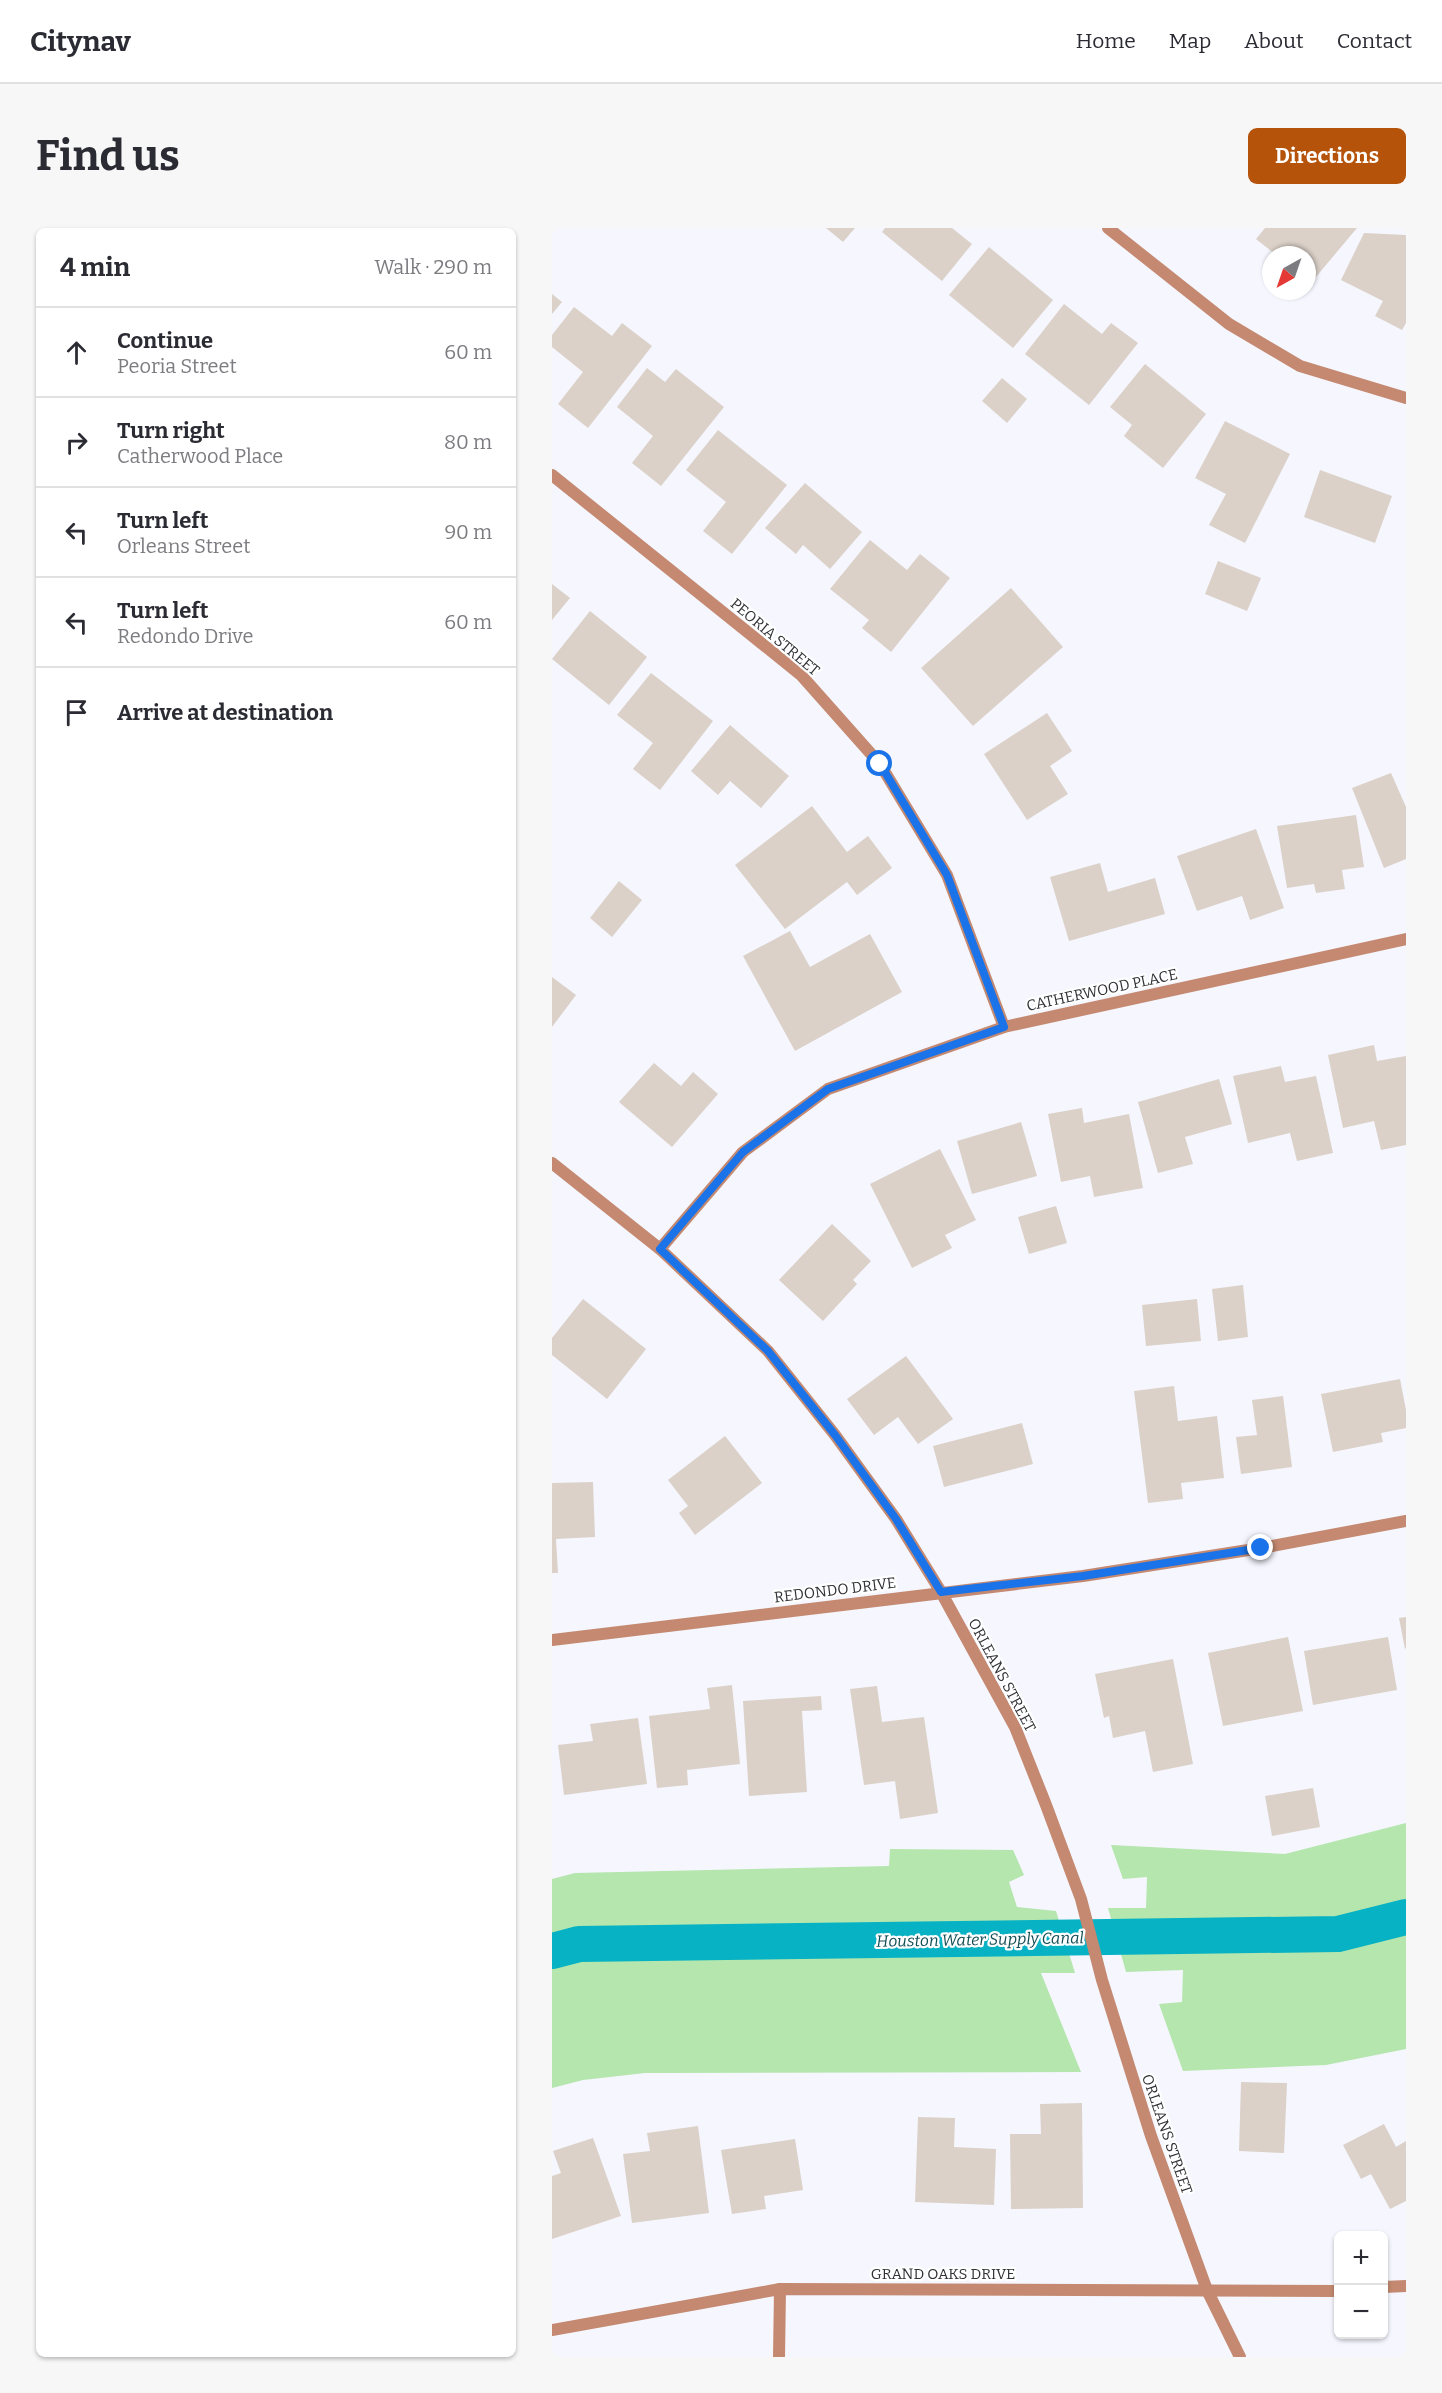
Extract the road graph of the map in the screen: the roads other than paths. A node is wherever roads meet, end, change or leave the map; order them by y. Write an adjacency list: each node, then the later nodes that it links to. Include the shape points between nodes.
1 (1108, 228): 2 (street, via 1229,324 1300,366)
2 (1406, 398)
3 (552, 475): 5 (street, PEORIA STREET, via 801,675 880,764 947,875)
4 (1406, 939): 5 (street, CATHERWOOD PLACE)
5 (1004, 1027): 7 (street, CATHERWOOD PLACE, via 828,1089 743,1152)
6 (552, 1163): 7 (street, ORLEANS STREET)
7 (660, 1249): 9 (street, ORLEANS STREET, via 768,1351 896,1519)
8 (1406, 1521): 9 (street, REDONDO DRIVE, via 1095,1574)
9 (941, 1592): 10 (street, REDONDO DRIVE); 14 (street, ORLEANS STREET, via 1015,1727 1081,1899 1150,2136)
10 (552, 1640)
11 (1406, 2286): 12 (street)
12 (1388, 2287)
13 (780, 2289): 14 (street, GRAND OAKS DRIVE); 16 (street, GRAND OAKS DRIVE); 17 (street)
14 (1207, 2290): 15 (street, GRAND OAKS DRIVE); 18 (street, ORLEANS STREET)
15 (1334, 2291)
16 (552, 2330)
17 (779, 2357)
18 (1240, 2357)

